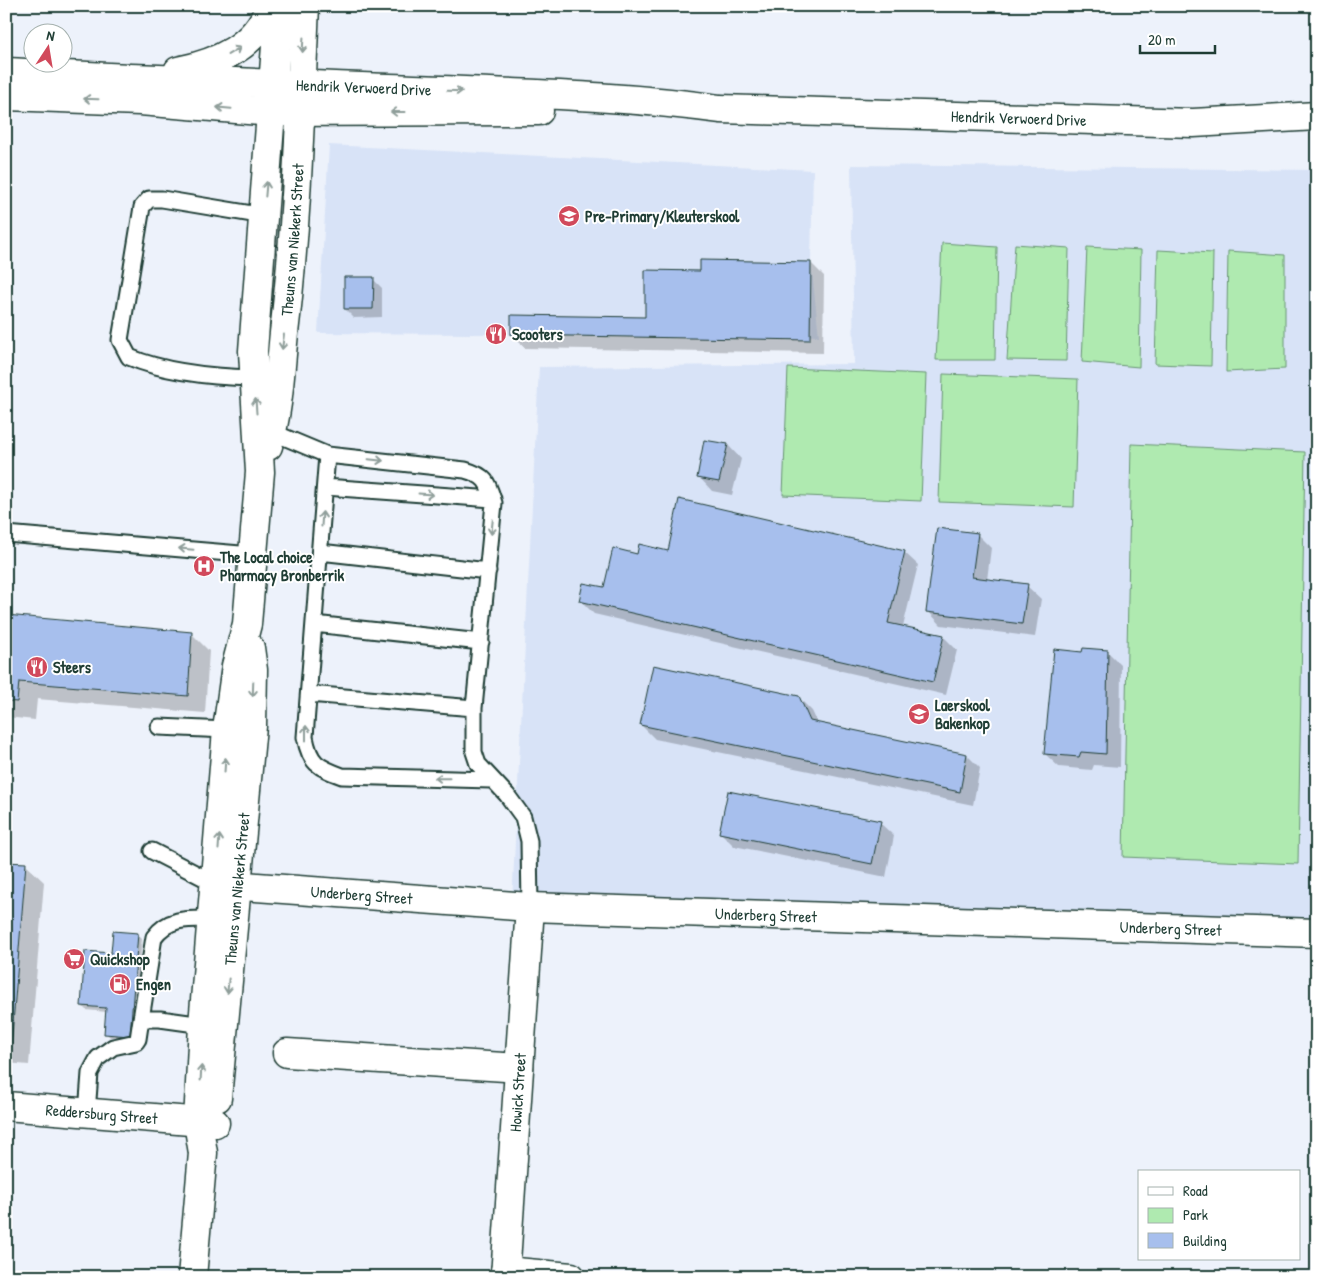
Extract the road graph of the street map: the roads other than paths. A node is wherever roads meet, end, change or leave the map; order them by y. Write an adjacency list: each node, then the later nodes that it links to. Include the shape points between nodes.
1 (270, 6): 5 (street, one-way to 1, via 200,66 225,56 246,44)
2 (278, 6): 6 (street, Theuns van Niekerk Street)
3 (305, 6): 7 (street, Theuns van Niekerk Street, one-way to 7)
4 (6, 72): 5 (street, Hendrik Verwoerd Drive)
5 (138, 79): 6 (street, Hendrik Verwoerd Drive)
6 (273, 82): 7 (street, Hendrik Verwoerd Drive); 10 (street, Theuns van Niekerk Street)
7 (302, 84): 9 (street, Hendrik Verwoerd Drive, one-way to 9, via 633,99); 11 (street, Theuns van Niekerk Street)
8 (6, 96): 10 (street, Hendrik Verwoerd Drive, one-way to 8, via 140,101)
9 (720, 109): 11 (street, Hendrik Verwoerd Drive, one-way to 11, via 662,116 534,111); 12 (street, Hendrik Verwoerd Drive, via 1194,123)
10 (272, 112): 11 (street, Hendrik Verwoerd Drive); 13 (street, Theuns van Niekerk Street, one-way to 10)
11 (301, 112): 15 (street, Theuns van Niekerk Street, one-way to 15, via 290,276)
12 (1317, 116)
13 (264, 216): 14 (street, Theuns van Niekerk Street); 14 (lane, via 149,198 142,207 120,340 129,357 146,365 221,377)
14 (254, 378): 17 (street, Theuns van Niekerk Street, one-way to 14)
15 (272, 432): 16 (lane); 17 (street, Theuns van Niekerk Street)
16 (327, 455): 18 (lane); 19 (lane, one-way to 19, via 465,470 479,474 489,484)
17 (260, 472): 22 (street, Theuns van Niekerk Street)
18 (325, 487): 19 (lane, one-way to 19); 21 (lane, one-way to 18)
19 (493, 499): 23 (lane, one-way to 23)
20 (6, 534): 22 (lane, one-way to 20)
21 (320, 552): 23 (lane); 25 (lane)
22 (252, 555): 24 (street, Theuns van Niekerk Street)
23 (488, 571): 26 (lane)
24 (247, 624): 30 (street, Theuns van Niekerk Street, via 236,666); 33 (street, Theuns van Niekerk Street, one-way to 33, via 253,670 252,716)
25 (314, 624): 26 (lane); 27 (lane)
26 (481, 642): 28 (lane)
27 (309, 694): 28 (lane); 31 (lane, one-way to 27, via 342,776 320,768 308,755 305,737)
28 (474, 708): 31 (lane, via 474,752 478,764)
29 (159, 727): 30 (lane)
30 (228, 730): 33 (street, Theuns van Niekerk Street, one-way to 30)
31 (491, 780): 34 (lane, via 508,795 523,817 529,841)
32 (152, 851): 33 (lane)
33 (226, 885): 34 (street, Underberg Street); 35 (street, Theuns van Niekerk Street); 43 (street, Theuns van Niekerk Street, one-way to 43)
34 (530, 908): 36 (street, Underberg Street); 40 (street, Howick Street)
35 (212, 920): 37 (lane, via 182,919 159,930 154,937); 38 (street, Theuns van Niekerk Street)
36 (1317, 933)
37 (141, 1019): 38 (lane, via 160,1018); 42 (lane, via 136,1042 104,1051 93,1066)
38 (204, 1025): 43 (street, Theuns van Niekerk Street, one-way to 38)
39 (287, 1052): 40 (street)
40 (519, 1068): 44 (street, Howick Street)
41 (6, 1106): 42 (street, Reddersburg Street)
42 (87, 1113): 43 (street, Reddersburg Street)
43 (207, 1122): 45 (street, Theuns van Niekerk Street)
44 (505, 1274): 46 (street)
45 (192, 1277)
46 (571, 1277)

